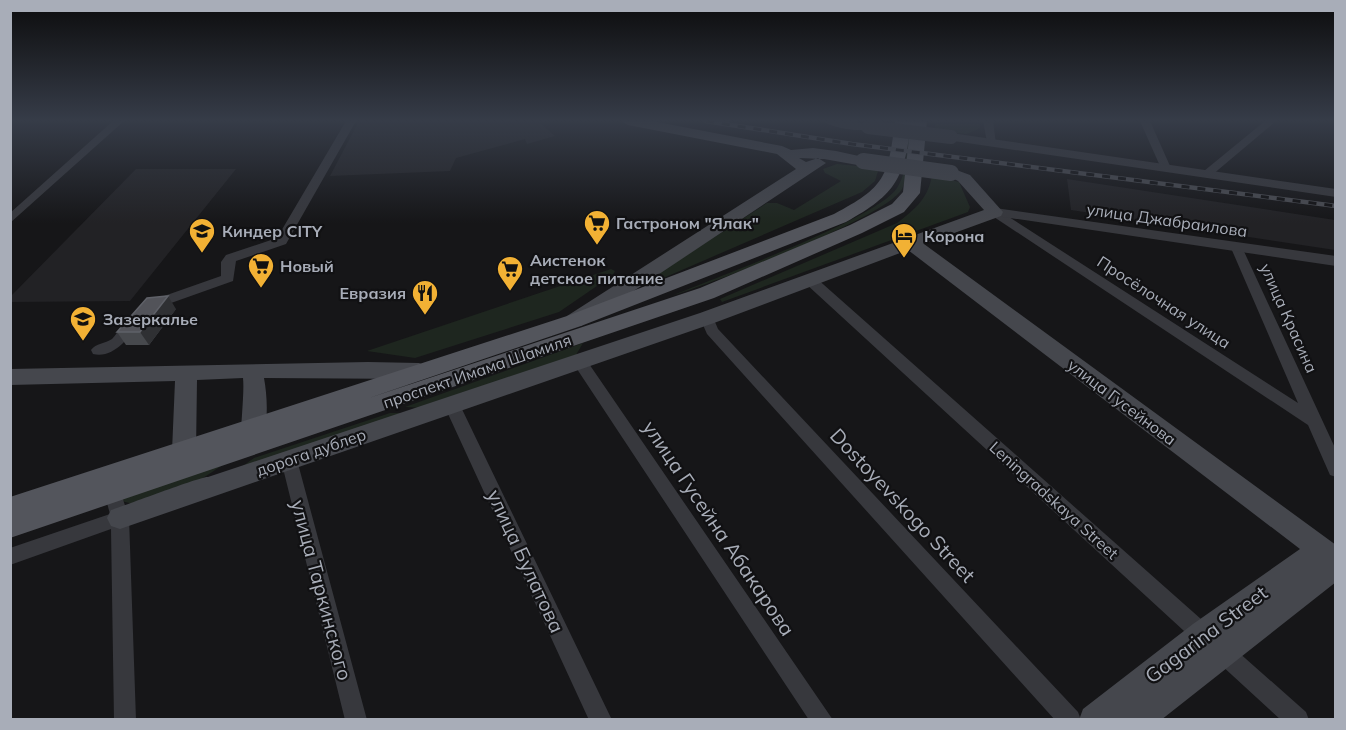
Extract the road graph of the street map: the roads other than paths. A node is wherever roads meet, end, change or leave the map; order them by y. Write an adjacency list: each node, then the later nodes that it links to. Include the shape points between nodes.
1 (81, 155): 15 (street)
2 (331, 155): 24 (street, via 282,241 231,258 227,262 228,278 149,306 116,342)
3 (787, 155): 10 (main road)
4 (791, 155): 10 (main road)
5 (899, 155): 21 (main road, проспект Имама Шамиля, via 897,171 874,200 840,218)
6 (916, 155): 20 (main road, проспект Имама Шамиля, via 911,193 898,208)
7 (1086, 155): 11 (street)
8 (1160, 155): 11 (street)
9 (1230, 155): 12 (street)
10 (804, 162): 14 (main road, проспект Имама Шамиля, bridge, via 846,159 951,173 964,178); 21 (main road, проспект Имама Шамиля)
11 (1165, 166): 12 (street)
12 (1208, 173): 13 (street)
13 (1335, 194)
14 (994, 212): 16 (main road, проспект Имама Шамиля); 17 (street, улица Джабраилова); 32 (street, Просёлочная улица)
15 (10, 220)
16 (909, 243): 19 (main road, проспект Имама Шамиля); 44 (main road, улица Гусейнова)
17 (1237, 248): 18 (street, улица Джабраилова); 32 (street, улица Красина)
18 (1335, 261)
19 (810, 280): 22 (main road, проспект Имама Шамиля); 45 (street, Leningradskaya Street)
20 (707, 293): 22 (main road); 23 (main road, проспект Имама Шамиля)
21 (625, 294): 23 (main road, проспект Имама Шамиля)
22 (707, 318): 25 (main road, проспект Имама Шамиля); 50 (street, Dostoyevskogo Street, via 712,331)
23 (584, 326): 25 (main road); 26 (main road, проспект Имама Шамиля); 31 (main road, проспект Имама Шамиля)
24 (98, 350)
25 (580, 362): 30 (main road, проспект Имама Шамиля); 49 (street, улица Гусейна Абакарова)
26 (419, 371): 27 (main road, via 330,368); 34 (main road, проспект Имама Шамиля)
27 (252, 372): 28 (main road); 34 (main road, via 256,391)
28 (186, 374): 29 (main road); 35 (main road)
29 (10, 377)
30 (440, 407): 31 (main road); 36 (main road, дорога дублер); 48 (street, улица Булатова)
31 (367, 408): 33 (main road, проспект Имама Шамиля)
32 (1314, 421): 37 (street, улица Красина)
33 (298, 431): 34 (main road, проспект Имама Шамиля); 39 (main road)
34 (252, 439): 35 (main road, проспект Имама Шамиля); 38 (main road, проспект Имама Шамиля)
35 (184, 451): 40 (main road, проспект Имама Шамиля)
36 (289, 460): 39 (main road, дорога дублер); 47 (street, улица Таркинского)
37 (1335, 470)
38 (113, 492): 41 (street); 42 (main road, проспект Имама Шамиля)
39 (192, 494): 41 (main road)
40 (10, 509)
41 (120, 518): 43 (street); 46 (street)
42 (10, 526)
43 (10, 557)
44 (1330, 559): 45 (main road, Gagarina Street)
45 (1213, 644): 51 (main road, Gagarina Street); 52 (main road, Gagarina Street); 53 (street, Leningradskaya Street)
46 (125, 720)
47 (356, 720)
48 (601, 720)
49 (822, 720)
50 (1070, 720)
51 (1094, 720)
52 (1135, 720)
53 (1298, 720)

